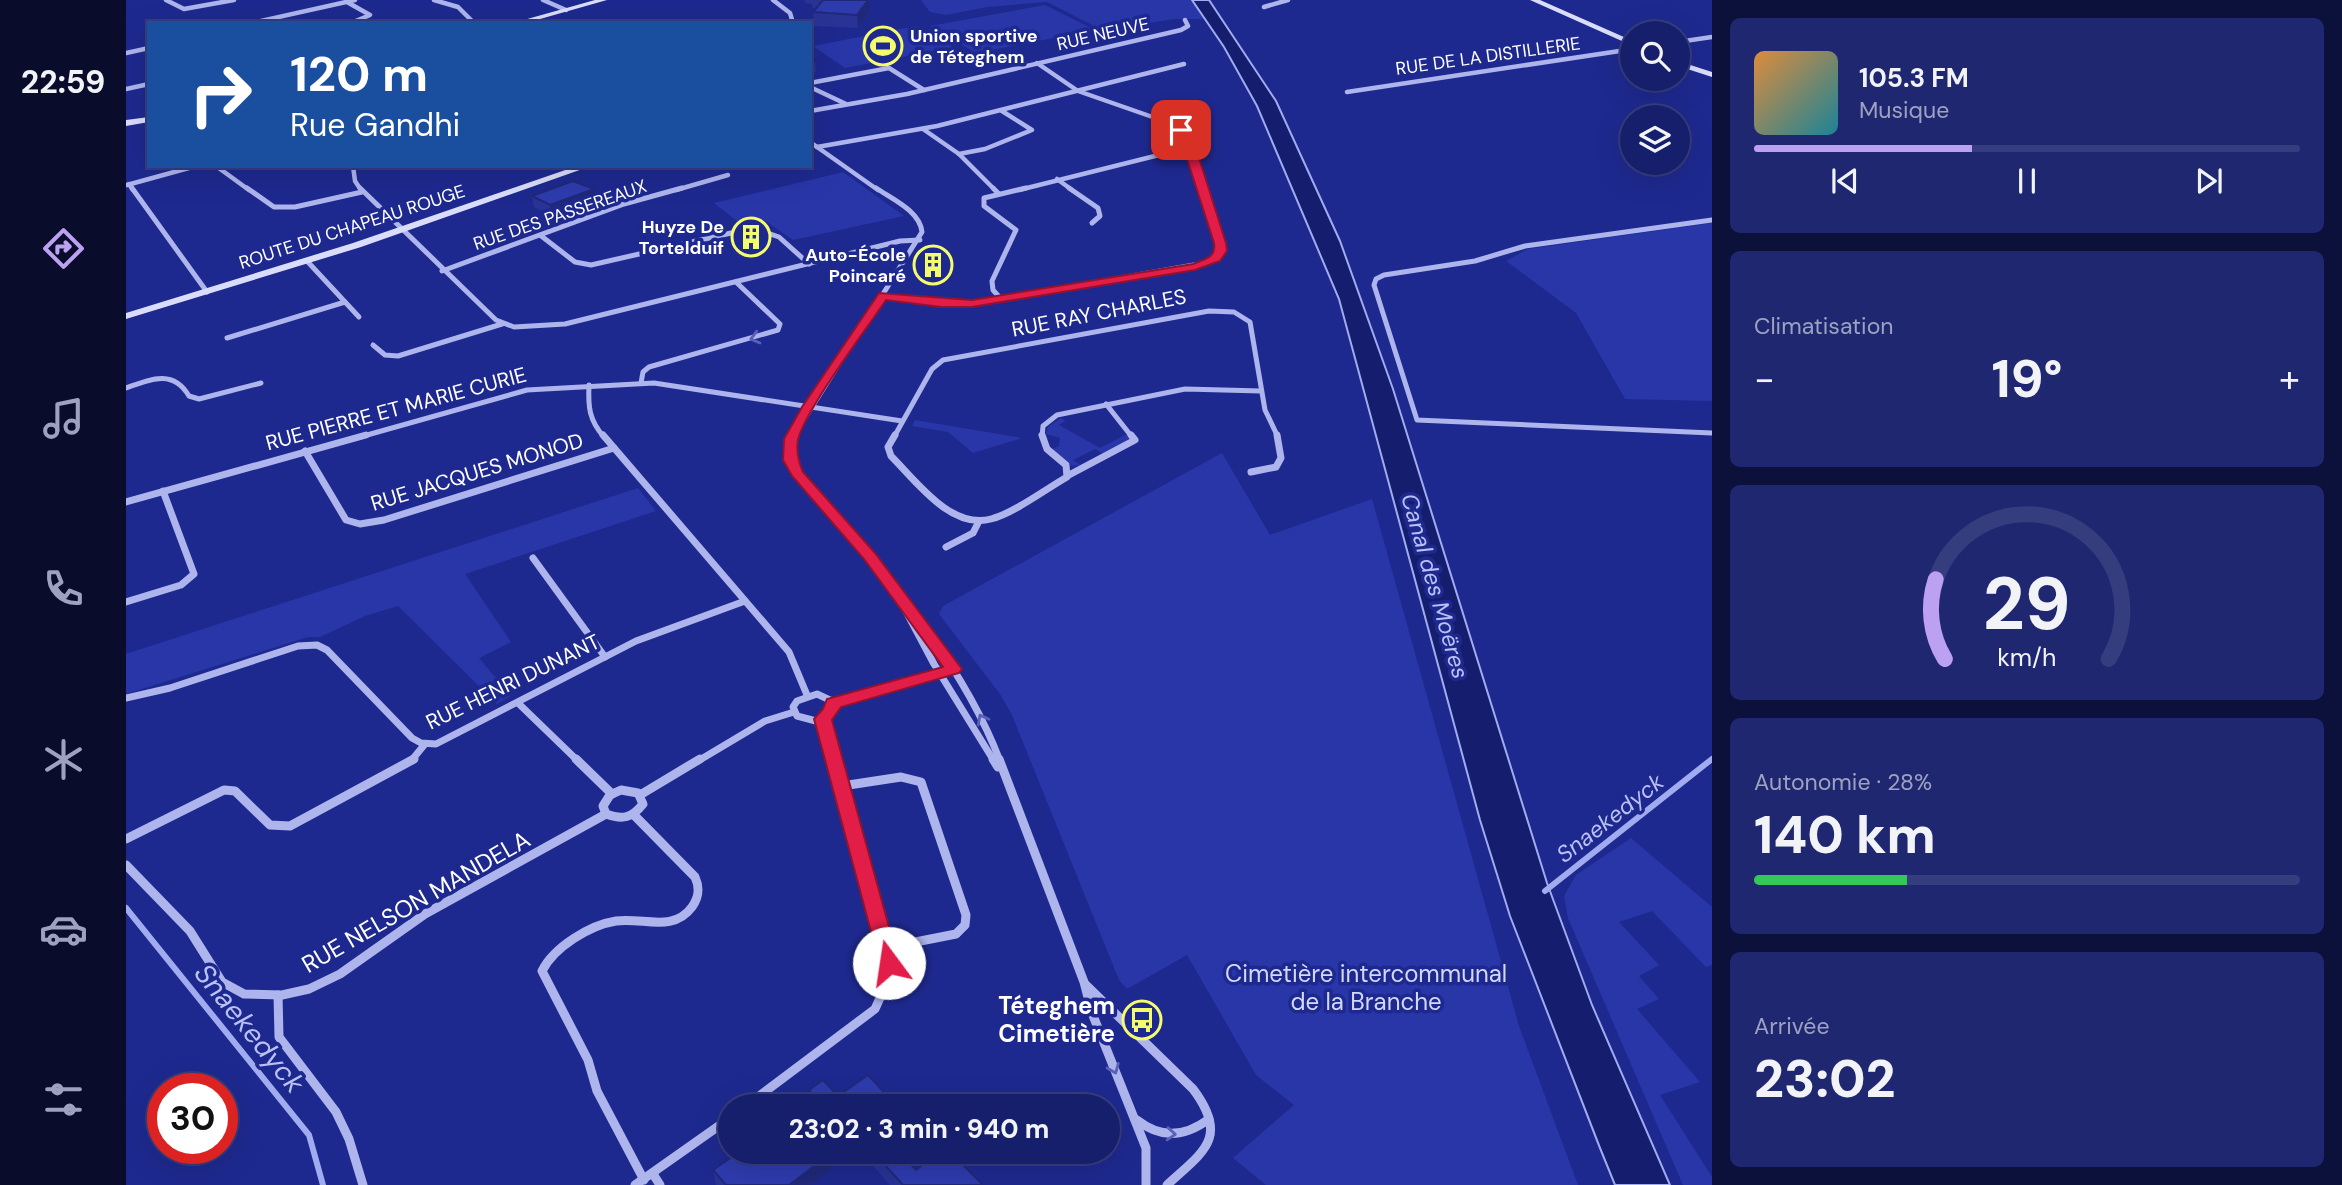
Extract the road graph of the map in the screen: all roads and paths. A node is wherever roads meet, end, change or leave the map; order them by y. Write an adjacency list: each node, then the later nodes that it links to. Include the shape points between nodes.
1 (166, 0): 2 (street, via 186,9)
2 (234, 0)
3 (355, 0): 10 (street)
4 (434, 0): 16 (street, via 460,8)
5 (543, 0): 12 (street)
6 (603, 0): 12 (street)
7 (772, 0): 18 (street, via 788,11)
8 (1288, 0): 11 (street)
9 (1534, 0): 20 (street)
10 (347, 2): 14 (street); 15 (street, via 370,15)
11 (1264, 7)
12 (566, 10): 17 (street)
13 (1185, 20): 25 (street, RUE NEUVE, via 1188,26 1183,29)
14 (261, 21)
15 (356, 21)
16 (472, 21)
17 (525, 21)
18 (792, 21)
19 (1712, 37): 21 (street)
20 (1620, 40)
21 (1690, 40)
22 (147, 48): 24 (street)
23 (1620, 48): 35 (street, RUE DE LA DISTILLERIE)
24 (126, 53)
25 (1037, 63): 33 (street, RUE NEUVE); 34 (street)
26 (1184, 64): 34 (street)
27 (1690, 67): 28 (street)
28 (1712, 75)
29 (147, 84): 32 (street)
30 (812, 85): 33 (street, via 889,68)
31 (812, 86): 36 (street)
32 (126, 89)
33 (924, 90): 36 (street, RUE NEUVE)
34 (1078, 91): 37 (street); 44 (street, via 1173,125 1186,136)
35 (1347, 92)
36 (846, 105): 38 (street, RUE NEUVE)
37 (1001, 110): 41 (street); 45 (street, via 1032,130)
38 (812, 111)
39 (147, 122): 40 (street)
40 (126, 124)
41 (923, 129): 43 (street); 45 (street)
42 (812, 143): 43 (street)
43 (817, 147): 59 (street, via 914,214 922,227)
44 (1192, 153): 51 (street, via 1162,155); 66 (street, via 1221,246 1214,261)
45 (959, 154): 54 (street)
46 (188, 168): 52 (street)
47 (219, 168): 53 (street, via 274,207 295,207)
48 (353, 168): 53 (street)
49 (581, 168): 57 (street, ROUTE DU CHAPEAU ROUGE)
50 (728, 176): 58 (street, RUE DES PASSEREAUX, via 628,203)
51 (1057, 179): 54 (street); 56 (street, via 1097,207 1100,216)
52 (127, 185): 64 (street)
53 (362, 192): 57 (street)
54 (998, 193): 66 (street, via 986,196 982,203 1016,232 992,281)
55 (1712, 219): 81 (street, via 1520,246 1475,261 1384,275 1374,285 1418,420)
56 (1093, 223)
57 (400, 231): 60 (street, ROUTE DU CHAPEAU ROUGE); 62 (street)
58 (540, 235): 61 (street, via 573,261 590,265 738,229 760,228 772,232); 62 (street, RUE DES PASSEREAUX)
59 (920, 240): 61 (street, via 903,240); 65 (street)
60 (307, 261): 64 (street, ROUTE DU CHAPEAU ROUGE); 67 (street)
61 (809, 264): 63 (street)
62 (442, 271): 70 (street)
63 (736, 282): 70 (street, via 565,324); 74 (street, one-way to 74, via 780,324 778,330 649,367)
64 (207, 292): 68 (street, ROUTE DU CHAPEAU ROUGE)
65 (883, 296): 66 (street, via 952,304); 79 (street)
66 (1001, 299)
67 (345, 302): 69 (street); 71 (street)
68 (126, 316)
69 (359, 317)
70 (502, 324): 72 (street, via 398,356 385,355)
71 (227, 338)
72 (373, 345)
73 (261, 383): 76 (street, via 199,399 189,396 182,381 175,378)
74 (641, 383): 75 (street, RUE PIERRE ET MARIE CURIE); 79 (street, RUE PIERRE ET MARIE CURIE)
75 (589, 386): 82 (street, via 591,418); 83 (street, RUE PIERRE ET MARIE CURIE, via 510,392)
76 (126, 388)
77 (1261, 391): 78 (street, via 1190,388); 80 (street, RUE RAY CHARLES, via 1250,322 1234,312 1214,310 951,357 934,366); 84 (street, RUE RAY CHARLES, via 1265,411 1277,432 1281,461 1273,468)
78 (1106, 404): 85 (street, via 1135,440); 85 (street, via 1061,413 1043,426 1044,445 1066,465)
79 (809, 407): 80 (street); 91 (street, via 791,439 792,464)
80 (902, 421): 88 (street, via 888,447 891,456 937,501 964,519)
81 (1712, 433)
82 (614, 448): 83 (street, RUE JACQUES MONOD, via 360,524 343,517); 92 (street)
83 (305, 451): 86 (street, RUE PIERRE ET MARIE CURIE)
84 (1251, 472)
85 (1069, 475): 88 (street, via 993,519)
86 (163, 491): 87 (street, RUE PIERRE ET MARIE CURIE); 93 (street, via 194,574 181,585)
87 (126, 502)
88 (979, 521): 89 (street, via 975,532)
89 (946, 547)
90 (533, 558): 94 (street)
91 (897, 593): 95 (street); 96 (street, via 919,642)
92 (745, 601): 94 (street, RUE HENRI DUNANT, via 643,638); 97 (street, via 789,652)
93 (126, 602)
94 (605, 657): 99 (street, RUE HENRI DUNANT)
95 (953, 669): 96 (street); 104 (street, one-way to 95, via 989,732)
96 (940, 673): 100 (street); 104 (street)
97 (807, 695): 100 (street, via 823,695); 101 (street, via 795,703)
98 (126, 698): 103 (street, RUE HENRI DUNANT, via 298,646 317,645 412,738)
99 (518, 703): 103 (street, RUE HENRI DUNANT, via 440,743); 106 (street)
100 (833, 703): 102 (street, via 832,712)
101 (794, 712): 102 (street, via 806,720); 107 (street, via 765,721)
102 (823, 719): 105 (street)
103 (425, 744): 110 (street, via 410,762 290,826 270,825 235,791 224,790)
104 (1007, 782): 113 (street)
105 (842, 786): 112 (street); 112 (street, via 901,777 921,782 965,915 965,925 956,934)
106 (612, 794): 107 (street, via 625,790); 108 (street, via 604,802)
107 (639, 794): 109 (street, via 643,804)
108 (606, 814): 109 (street, via 619,819); 114 (street, RUE NELSON MANDELA, via 425,914 333,977 308,989)
109 (634, 815): 119 (street, via 695,877 699,890 695,904 682,917 664,924 617,920 603,925 552,954 542,971)
110 (126, 839)
111 (126, 865): 114 (street, RUE NELSON MANDELA, via 195,939 218,980 244,994)
112 (885, 948): 115 (street, via 889,978 875,1009)
113 (1084, 982): 116 (street, one-way to 116); 117 (street, via 1193,1089)
114 (278, 995): 120 (street, via 279,1037 336,1112)
115 (762, 1094)
116 (1134, 1117): 117 (street, one-way to 117, via 1153,1130 1173,1135 1193,1131); 122 (street, via 1148,1156)
117 (1209, 1119): 123 (street, via 1210,1142 1204,1154)
118 (718, 1127): 119 (street)
119 (644, 1180): 121 (street)
120 (363, 1185)
121 (660, 1185)
122 (1146, 1185)
123 (1167, 1185)

